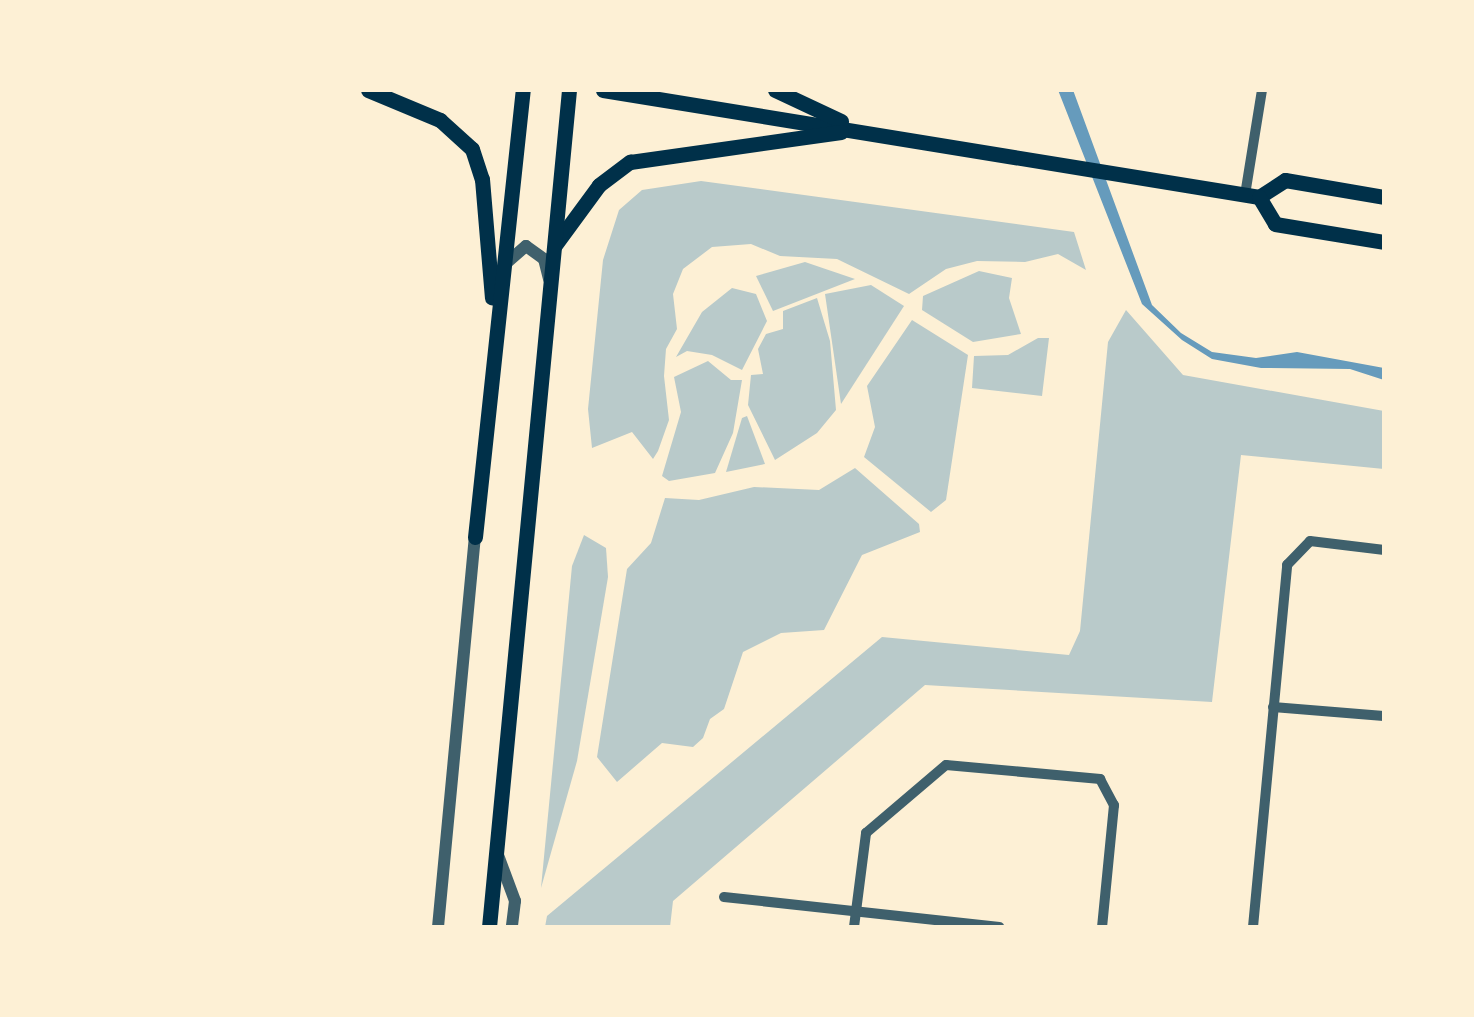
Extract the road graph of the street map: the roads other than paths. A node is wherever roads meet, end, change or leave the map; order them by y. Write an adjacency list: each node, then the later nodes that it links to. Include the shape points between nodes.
1 (368, 90): 14 (main road, via 440,120 472,150 484,189)
2 (523, 90): 12 (main road)
3 (568, 90): 11 (main road)
4 (603, 90): 7 (main road)
5 (775, 90): 7 (main road)
6 (1262, 90): 8 (street)
7 (858, 130): 8 (main road); 11 (main road, via 640,158 612,172)
8 (1252, 196): 9 (main road, via 1285,180); 10 (main road, via 1276,224)
9 (1384, 197)
10 (1384, 242)
11 (553, 248): 13 (main road)
12 (502, 269): 13 (street, via 511,253 526,246 544,260); 14 (main road)
13 (550, 282): 19 (main road)
14 (494, 337): 15 (main road)
15 (475, 536): 22 (street)
16 (1384, 550): 17 (street, via 1310,541 1299,548 1287,565)
17 (1273, 707): 18 (street); 28 (street)
18 (1384, 716)
19 (498, 856): 23 (main road); 24 (street, via 515,901)
20 (724, 897): 21 (street)
21 (856, 914): 25 (street); 26 (street); 27 (street, via 866,833 946,765 1100,779 1114,805)
22 (438, 927)
23 (489, 927)
24 (512, 927)
25 (854, 927)
26 (999, 927)
27 (1102, 927)
28 (1253, 927)

